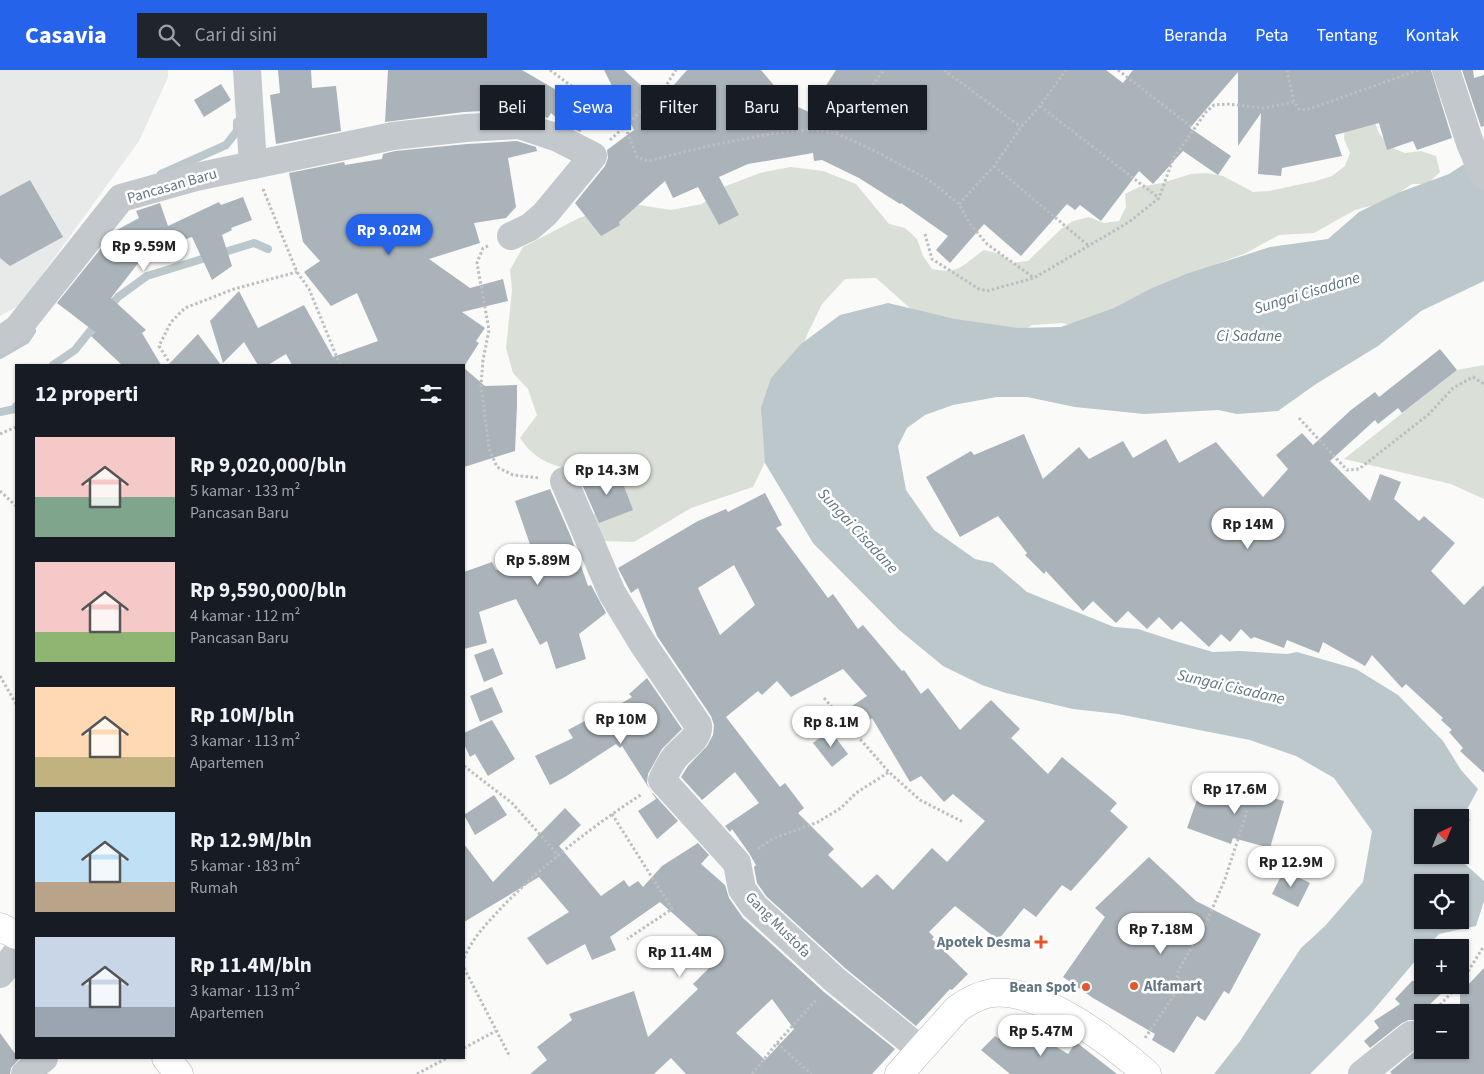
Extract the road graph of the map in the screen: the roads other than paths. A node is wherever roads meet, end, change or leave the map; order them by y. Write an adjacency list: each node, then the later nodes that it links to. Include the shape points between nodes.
1 (247, 70): 3 (street)
2 (1446, 70): 4 (street)
3 (253, 165): 5 (street, Pancasan Baru, via 393,136 519,125 558,138 594,156 545,214 530,227); 6 (street, Pancasan Baru, via 121,198 18,328)
4 (1484, 176)
5 (511, 236)
6 (0, 341)
7 (564, 481): 13 (street, Gang Mustofa, via 612,593 698,725 699,730 676,756 662,780 737,864 742,889 754,906 835,980)
8 (0, 927): 9 (main road)
9 (15, 934)
10 (15, 955): 11 (street)
11 (0, 974)
12 (1411, 1035): 20 (street)
13 (920, 1049): 16 (main road, via 968,1000 993,993 1009,993 1058,1011); 19 (main road)
14 (43, 1059): 17 (street)
15 (167, 1059): 18 (main road)
16 (1139, 1067)
17 (25, 1074)
18 (179, 1074)
19 (899, 1074)
20 (1362, 1074)

